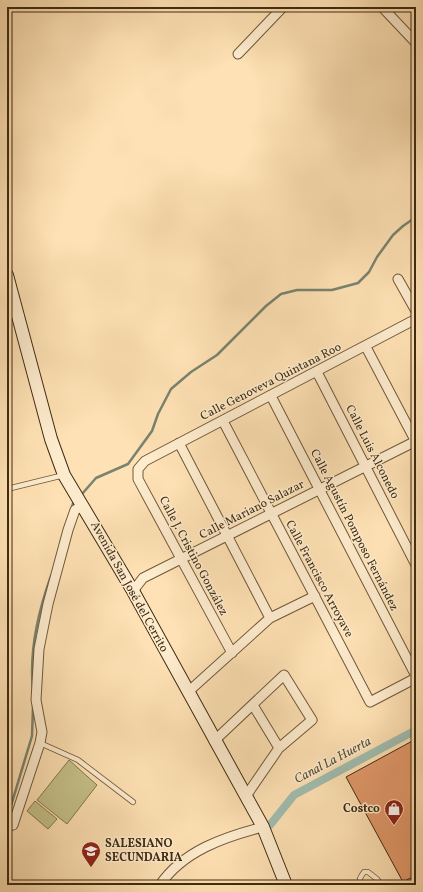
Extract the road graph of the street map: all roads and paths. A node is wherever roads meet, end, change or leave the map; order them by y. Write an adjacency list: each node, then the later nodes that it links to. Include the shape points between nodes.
1 (283, 7): 4 (street)
2 (382, 7): 3 (street)
3 (414, 37)
4 (238, 54)
5 (7, 275): 17 (street, Avenida San José del Cerrito, via 51,439)
6 (398, 279): 7 (street)
7 (416, 311)
8 (416, 319): 9 (street, Calle Genoveva Quintana Roo)
9 (366, 347): 10 (street, Calle Genoveva Quintana Roo); 13 (street)
10 (317, 372): 11 (street, Calle Genoveva Quintana Roo); 15 (street, Calle Luis Alconedo)
11 (271, 396): 12 (street, Calle Genoveva Quintana Roo); 19 (street, Calle Agustín Pomposo Fernández)
12 (223, 420): 14 (street, Calle Genoveva Quintana Roo); 21 (street, Calle Francisco Arroyave)
13 (416, 441): 15 (street, Calle Mariano Salazar)
14 (179, 443): 16 (street, Calle Genoveva Quintana Roo, via 145,461); 22 (street)
15 (365, 466): 19 (street, Calle Mariano Salazar); 24 (street, Calle Luis Alconedo)
16 (138, 469): 23 (street, Calle J. Cristino González, via 138,479)
17 (64, 475): 18 (lane); 20 (street, Avenida San José del Cerrito)
18 (7, 489)
19 (319, 490): 21 (street, Calle Mariano Salazar); 31 (street, Calle Agustín Pomposo Fernández)
20 (82, 506): 25 (street, Avenida San José del Cerrito); 35 (street, via 76,510 68,530 39,649 36,700 42,732)
21 (272, 514): 22 (street, Calle Mariano Salazar); 28 (street, Calle Francisco Arroyave)
22 (227, 536): 23 (street, Calle Mariano Salazar); 29 (street)
23 (181, 559): 26 (street, Calle Mariano Salazar); 30 (street, Calle J. Cristino González)
24 (416, 565)
25 (125, 577): 26 (street, Calle Mariano Salazar); 27 (street, Avenida San José del Cerrito)
26 (143, 578): 27 (street, Calle Mariano Salazar)
27 (133, 591): 32 (street, Avenida San José del Cerrito)
28 (315, 596): 29 (street); 31 (street, Calle Francisco Arroyave, via 370,702)
29 (270, 618): 30 (street)
30 (232, 652): 32 (street)
31 (416, 677)
32 (188, 692): 34 (street, Avenida San José del Cerrito)
33 (253, 705): 34 (street); 36 (street); 36 (street, via 284,675 312,720)
34 (214, 741): 37 (street, Avenida San José del Cerrito)
35 (40, 743): 38 (lane, via 78,760); 39 (street)
36 (279, 748): 37 (street)
37 (246, 796): 40 (street, Avenida San José del Cerrito)
38 (132, 802)
39 (10, 825)
40 (263, 827): 41 (street, via 234,834 204,847 178,864); 42 (street, Avenida San José del Cerrito)
41 (160, 885)
42 (286, 885)
43 (361, 885): 44 (lane, via 361,875 368,872)
44 (381, 885)

